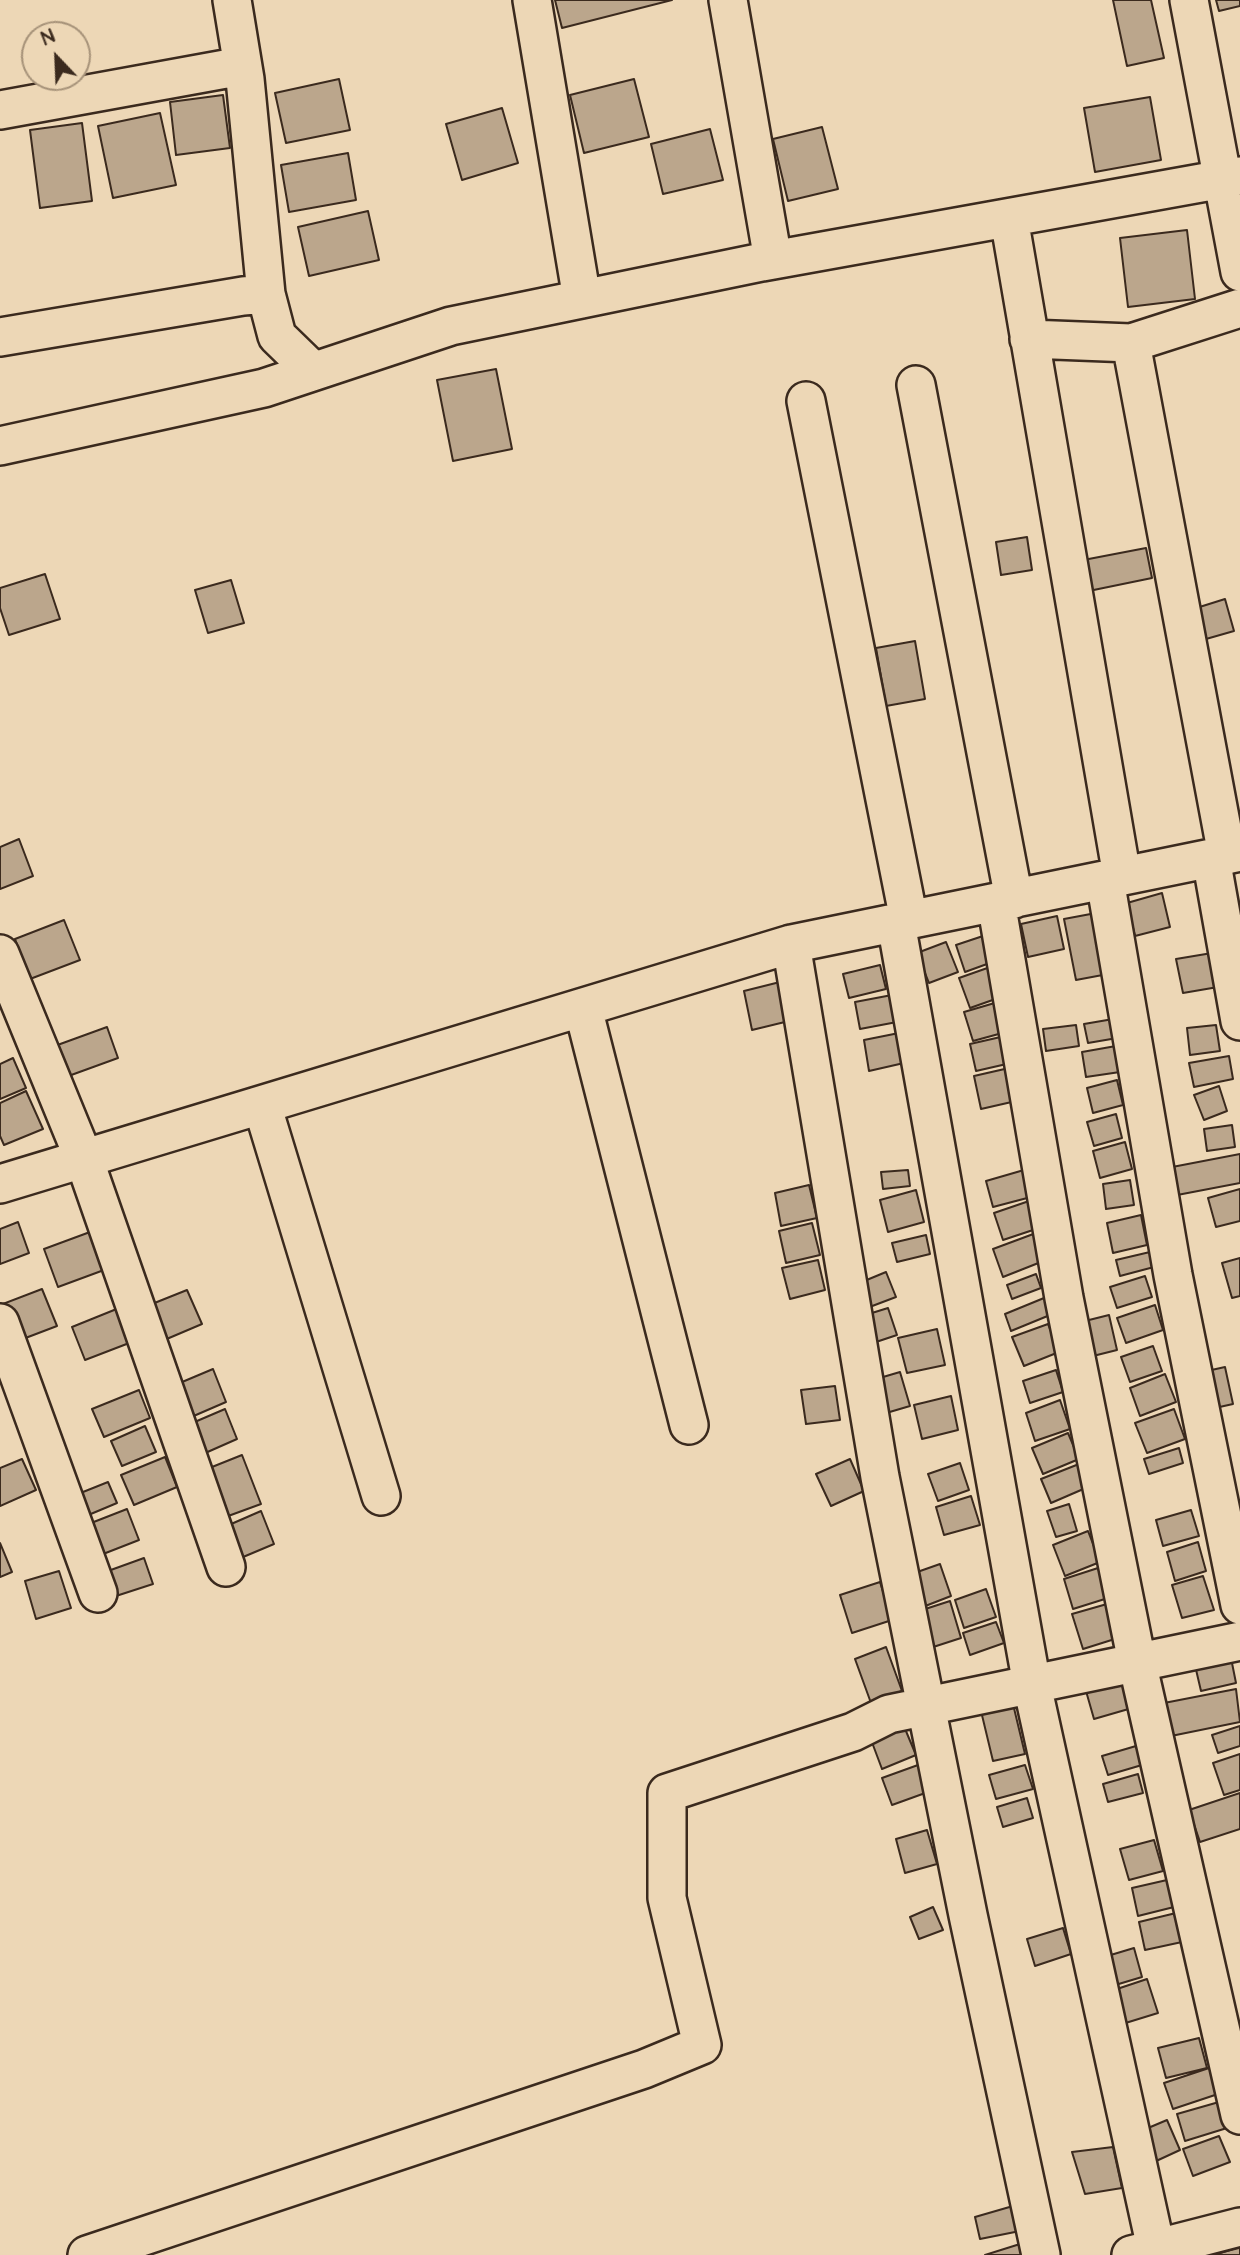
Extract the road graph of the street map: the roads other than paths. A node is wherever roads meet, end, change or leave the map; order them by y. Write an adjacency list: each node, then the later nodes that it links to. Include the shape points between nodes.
1 (232, 0): 5 (street)
2 (532, 0): 12 (street)
3 (728, 0): 9 (street)
4 (1189, 0): 7 (street)
5 (242, 66): 6 (street); 11 (street)
6 (0, 110)
7 (1231, 178): 8 (street); 10 (street)
8 (1009, 218): 9 (street); 15 (street)
9 (774, 260): 12 (street)
10 (1240, 272)
11 (266, 294): 14 (street); 17 (street, via 277,336)
12 (582, 299): 17 (street, via 450,326)
13 (1240, 308): 16 (street)
14 (0, 337)
15 (1030, 340): 16 (street); 22 (street)
16 (1131, 343): 21 (street)
17 (313, 371): 20 (street, via 264,388)
18 (916, 385): 23 (street)
19 (806, 401): 24 (street)
20 (0, 446)
21 (1226, 855): 22 (street); 28 (street)
22 (1113, 878): 23 (street); 37 (street, via 1173,1275)
23 (1005, 901): 24 (street); 39 (street, via 1064,1298)
24 (903, 921): 25 (street); 40 (street)
25 (791, 944): 27 (street); 41 (street, via 880,1477)
26 (0, 954): 30 (street)
27 (583, 1007): 29 (street); 33 (street)
28 (1240, 1021)
29 (262, 1105): 30 (street); 34 (street)
30 (84, 1159): 31 (street); 35 (street)
31 (0, 1184)
32 (0, 1323): 36 (street)
33 (689, 1425)
34 (381, 1496)
35 (226, 1567)
36 (98, 1593)
37 (1240, 1605)
38 (1240, 1641): 39 (street)
39 (1137, 1662): 40 (street); 42 (street)
40 (1032, 1685): 41 (street); 44 (street)
41 (925, 1707): 45 (street, via 889,1714 853,1732 667,1793 667,1898 702,2045 631,2074); 46 (street)
42 (1240, 2115)
43 (1240, 2227): 44 (street)
44 (1143, 2252)
45 (86, 2255)
46 (1041, 2255)

